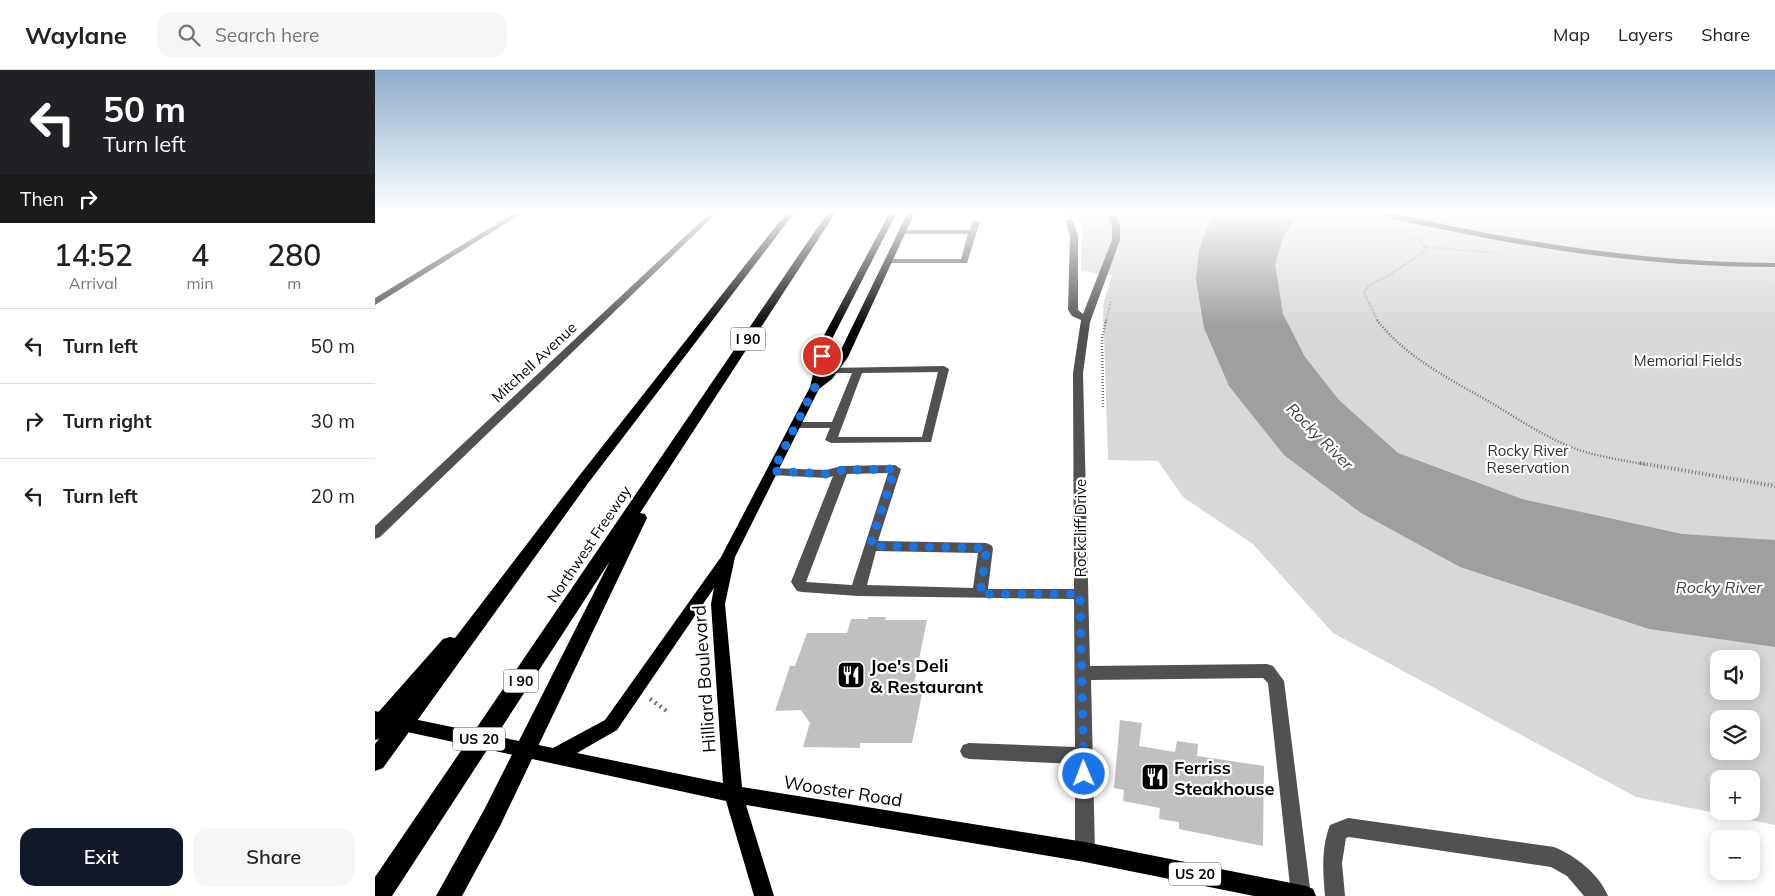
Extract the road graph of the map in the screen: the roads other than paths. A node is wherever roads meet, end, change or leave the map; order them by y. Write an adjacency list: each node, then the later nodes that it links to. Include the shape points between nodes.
1 (458, 251): 13 (street)
2 (674, 251): 23 (street, Mitchell Avenue)
3 (761, 251): 25 (highway)
4 (807, 251): 20 (highway, Northwest Freeway / I 90)
5 (874, 251): 17 (main road, Hilliard Boulevard, via 826,341)
6 (894, 251): 11 (main road, Hilliard Boulevard)
7 (967, 251): 11 (street, via 964,261)
8 (1074, 251): 14 (street, via 1073,310)
9 (1112, 251): 14 (street, Rockcliff Drive)
10 (1563, 251): 12 (street, via 1691,263)
11 (889, 261): 15 (main road, Hilliard Boulevard, via 843,357)
12 (1775, 265)
13 (375, 302)
14 (1086, 319): 29 (street, Rockcliff Drive, via 1079,374)
15 (833, 370): 16 (street); 17 (main road, Hilliard Boulevard)
16 (858, 370): 19 (street); 19 (street, via 944,369 927,440 831,440)
17 (815, 387): 18 (main road, Hilliard Boulevard)
18 (796, 425): 19 (street); 22 (main road, Hilliard Boulevard)
19 (837, 425)
20 (665, 466): 40 (highway, Northwest Freeway / I 90); 41 (highway, via 492,818)
21 (842, 470): 22 (street, via 826,474); 24 (street, via 895,469); 27 (street, via 798,582 802,587)
22 (773, 471): 26 (main road, Hilliard Boulevard)
23 (375, 534)
24 (870, 546): 27 (street); 28 (street, via 987,548)
25 (527, 556): 32 (highway); 36 (highway)
26 (727, 557): 34 (main road, via 611,726); 37 (main road, Hilliard Boulevard, via 718,604)
27 (857, 591): 28 (street)
28 (980, 594): 29 (street)
29 (1080, 594): 30 (street, Rockcliff Drive)
30 (1082, 673): 35 (street, Rockcliff Drive); 43 (street, via 1267,670 1276,682)
31 (375, 718): 34 (main road, Wooster Road / US 20)
32 (375, 731)
33 (969, 751): 35 (street)
34 (556, 755): 37 (main road, Wooster Road / US 20)
35 (1083, 756): 38 (street, Rockcliff Drive)
36 (375, 761)
37 (733, 794): 38 (main road, Wooster Road / US 20); 42 (main road, Hilliard Boulevard)
38 (1085, 852): 39 (main road, Wooster Road / US 20)
39 (1237, 889): 43 (main road, Wooster Road / US 20)
40 (377, 896)
41 (448, 896)
42 (764, 896)
43 (1303, 896)
44 (1335, 896): 45 (street, via 1332,864 1337,832 1348,827 1553,857 1574,869)
45 (1598, 896)

